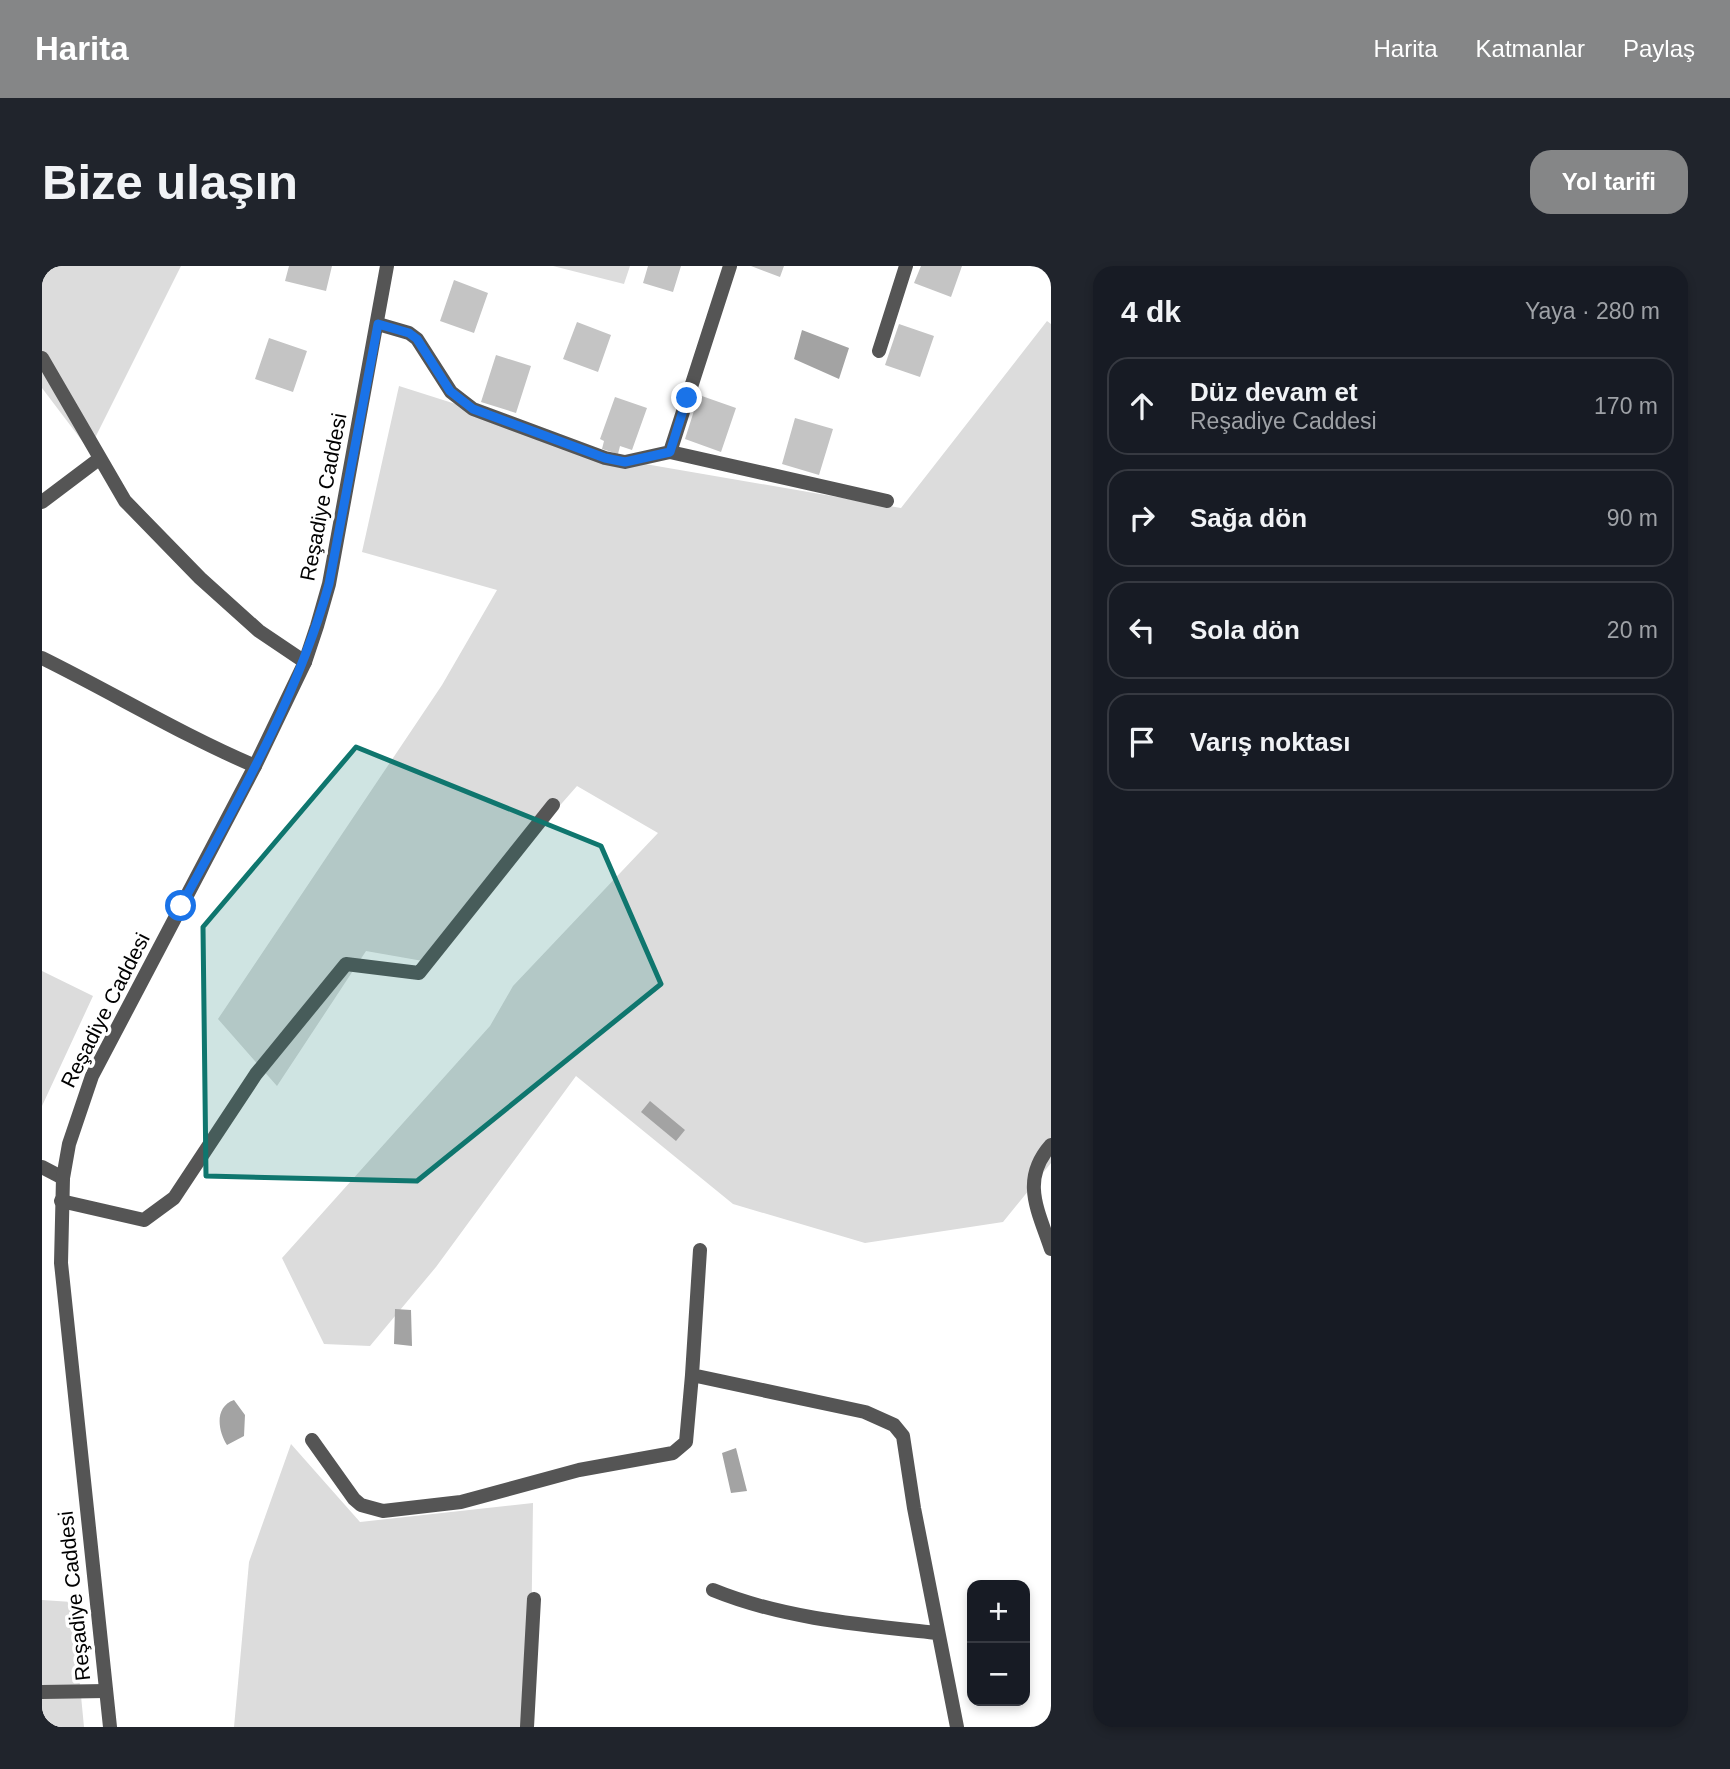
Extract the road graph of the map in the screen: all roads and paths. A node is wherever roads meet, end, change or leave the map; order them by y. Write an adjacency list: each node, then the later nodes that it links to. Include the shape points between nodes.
1 (387, 266): 4 (street, Reşadiye Caddesi)
2 (730, 266): 7 (street)
3 (906, 266): 5 (street)
4 (378, 324): 7 (street, via 417,339 450,391 473,409 605,458 625,462); 12 (street, Reşadiye Caddesi, via 329,584)
5 (879, 351)
6 (42, 358): 8 (street)
7 (670, 452): 9 (street)
8 (99, 459): 10 (street); 12 (street, via 125,501 200,578 259,631)
9 (887, 501)
10 (42, 502)
11 (42, 658): 13 (street)
12 (305, 662): 13 (street, Reşadiye Caddesi)
13 (255, 766): 17 (street, Reşadiye Caddesi, via 92,1076 69,1144)
14 (553, 805): 18 (street, via 419,973 346,964 256,1074 174,1198 144,1220)
15 (1051, 1144): 19 (street, via 1033,1171 1032,1189)
16 (42, 1167): 17 (street)
17 (63, 1178): 18 (street, Reşadiye Caddesi)
18 (61, 1201): 26 (street, Reşadiye Caddesi, via 61,1263)
19 (1051, 1249)
20 (700, 1250): 21 (street)
21 (692, 1376): 22 (street, via 686,1442 680,1450 579,1470 461,1502 383,1511 361,1505); 25 (street, via 865,1412 894,1424 903,1436)
22 (312, 1440)
23 (713, 1590): 25 (street, via 747,1604 835,1622)
24 (534, 1599): 29 (street)
25 (938, 1633): 30 (street)
26 (106, 1691): 27 (street); 28 (street, Reşadiye Caddesi)
27 (42, 1692)
28 (110, 1727)
29 (527, 1727)
30 (957, 1727)

